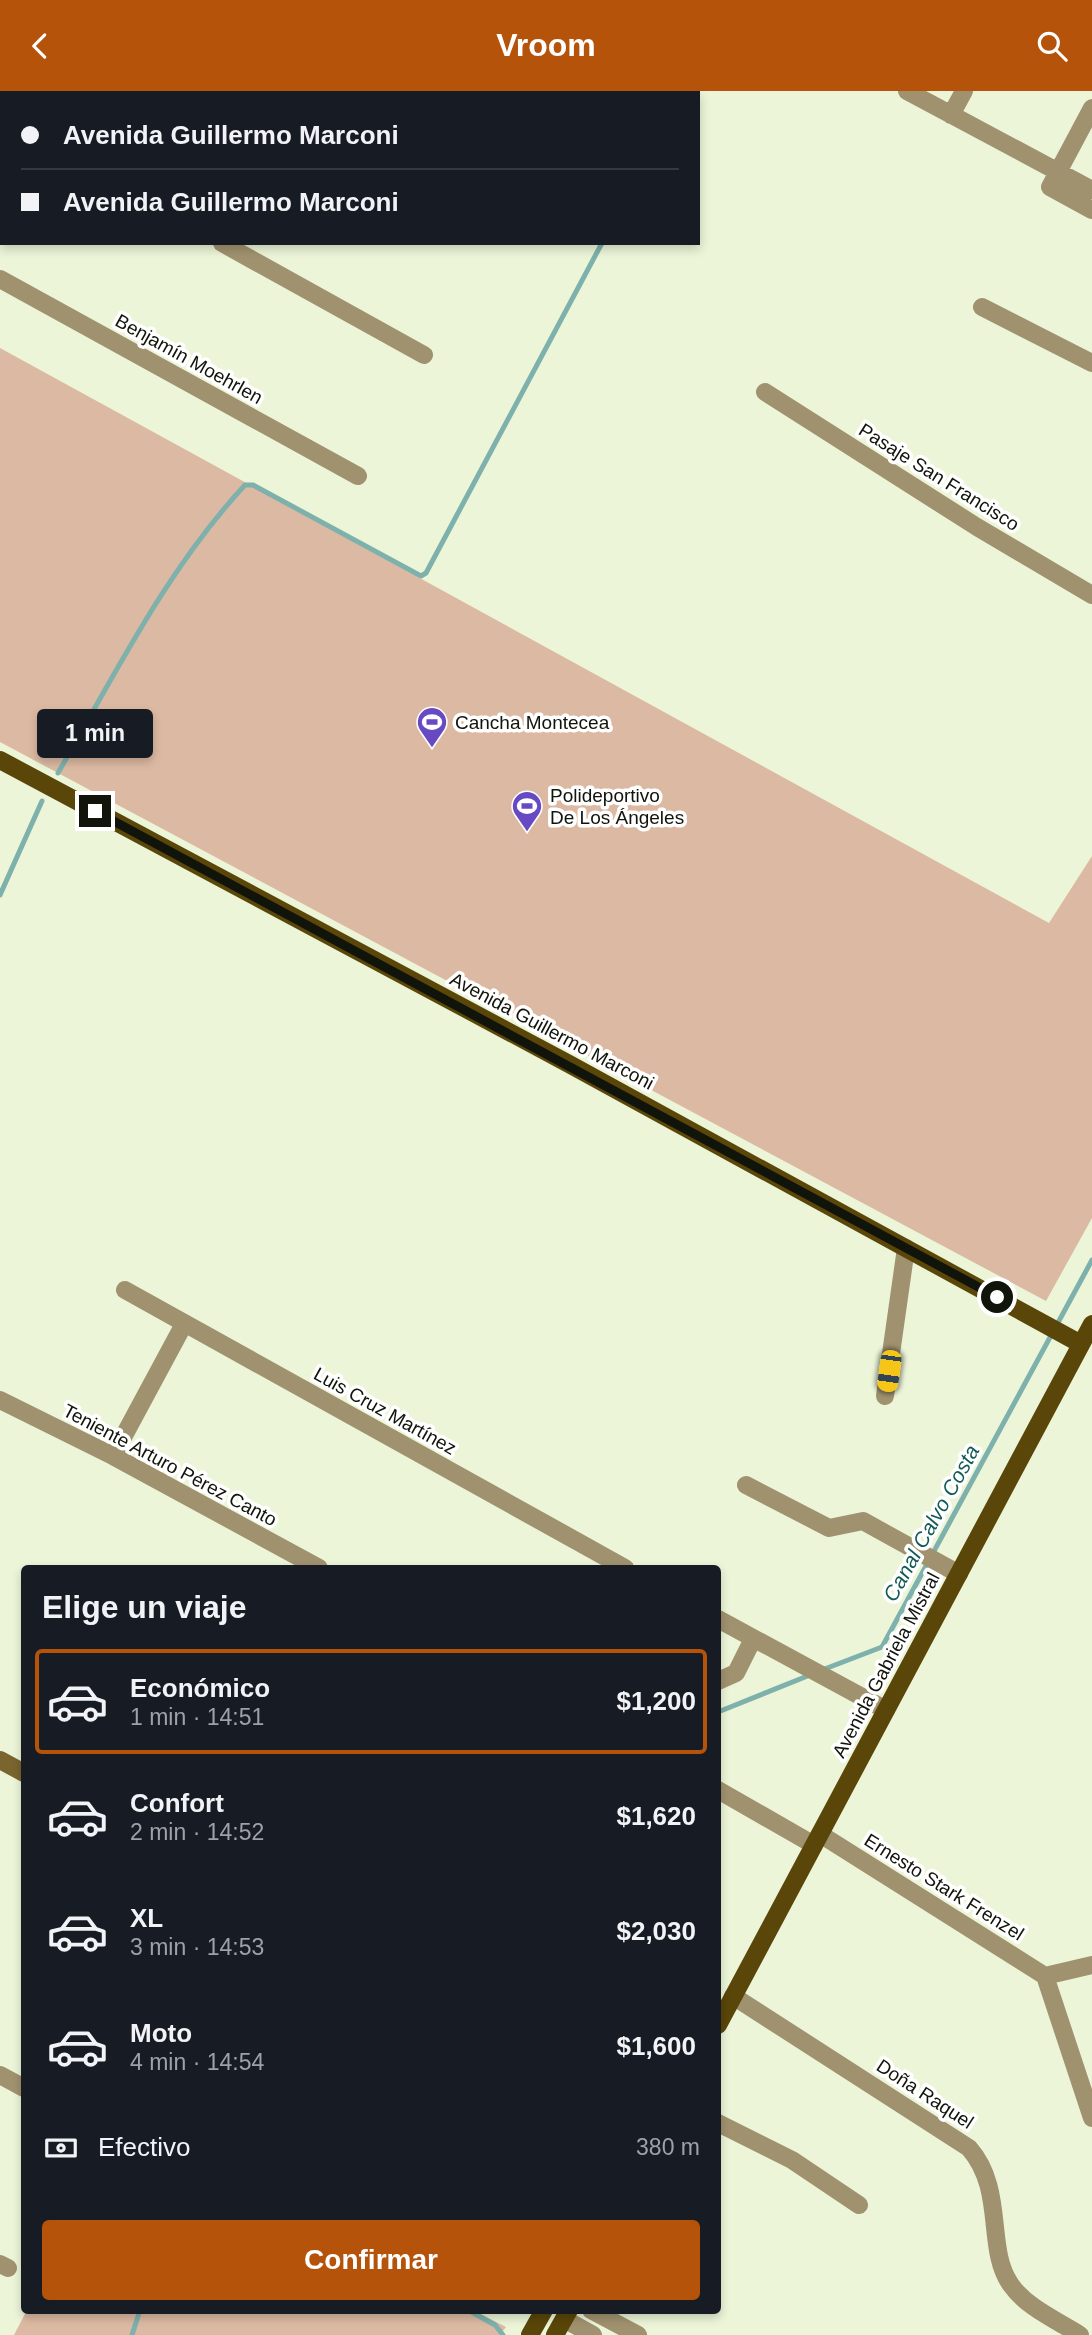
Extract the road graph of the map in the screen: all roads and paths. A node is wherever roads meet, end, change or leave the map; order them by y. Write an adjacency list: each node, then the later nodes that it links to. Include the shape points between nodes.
1 (906, 91): 4 (street)
2 (964, 91): 4 (street)
3 (1092, 108): 5 (street)
4 (951, 115): 5 (street)
5 (1054, 179): 6 (street); 7 (street)
6 (1092, 190)
7 (1092, 210)
8 (226, 245): 11 (street)
9 (0, 279): 14 (street, Benjamín Moehrlen)
10 (982, 307): 12 (street)
11 (424, 355)
12 (1092, 363)
13 (765, 391): 15 (street, Pasaje San Francisco, via 976,527)
14 (358, 477)
15 (1092, 594)
16 (0, 760): 17 (main road, Avenida Guillermo Marconi)
17 (906, 1248): 21 (main road, Avenida Guillermo Marconi); 22 (street)
18 (125, 1290): 19 (street, Luis Cruz Martínez)
19 (184, 1324): 24 (street); 27 (street, Luis Cruz Martínez)
20 (1092, 1324): 21 (main road, Avenida Gabriela Mistral)
21 (1074, 1340): 28 (main road, Avenida Gabriela Mistral)
22 (885, 1396)
23 (0, 1400): 24 (street, Teniente Arturo Pérez Canto)
24 (113, 1456): 26 (street, Teniente Arturo Pérez Canto)
25 (746, 1486): 28 (street, via 829,1528 863,1521)
26 (313, 1565)
27 (620, 1565)
28 (959, 1574): 32 (main road, Avenida Gabriela Mistral)
29 (721, 1621): 30 (street)
30 (753, 1639): 31 (street, via 736,1673); 32 (street)
31 (721, 1680)
32 (886, 1710): 36 (main road, Avenida Gabriela Mistral)
33 (0, 1760): 34 (main road)
34 (21, 1771)
35 (721, 1791): 36 (street)
36 (817, 1839): 38 (street, Ernesto Stark Frenzel); 39 (main road, Avenida Gabriela Mistral)
37 (1092, 1965): 38 (street)
38 (1045, 1976): 43 (street)
39 (733, 1996): 40 (main road, Avenida Gabriela Mistral); 53 (street, Doña Raquel, via 969,2148 988,2179 1003,2271 1010,2285)
40 (721, 2019)
41 (2, 2081): 42 (street)
42 (21, 2087)
43 (1092, 2118)
44 (721, 2124): 45 (street, via 792,2160)
45 (859, 2205)
46 (542, 2314): 49 (main road)
47 (567, 2314): 50 (main road); 51 (street)
48 (599, 2314): 52 (street)
49 (530, 2335)
50 (555, 2335)
51 (593, 2335)
52 (638, 2335)
53 (1080, 2335)

